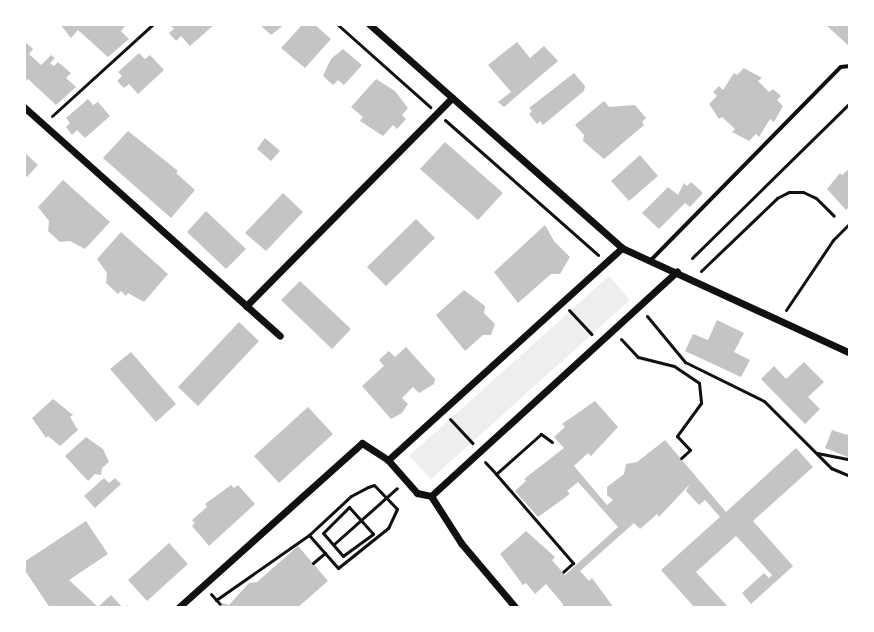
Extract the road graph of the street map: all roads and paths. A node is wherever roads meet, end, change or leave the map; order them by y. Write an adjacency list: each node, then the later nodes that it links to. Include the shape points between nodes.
1 (153, 24): 9 (path)
2 (337, 24): 8 (path)
3 (369, 24): 5 (street)
4 (850, 66): 14 (lane, via 841,67)
5 (452, 98): 8 (street); 12 (street)
6 (850, 103): 13 (path)
7 (24, 107): 9 (street)
8 (437, 113): 15 (path); 19 (street)
9 (43, 124): 19 (street)
10 (834, 216): 17 (path, via 816,198 789,192)
11 (850, 223): 21 (path)
12 (622, 248): 14 (street); 15 (street)
13 (692, 258)
14 (652, 259): 16 (street)
15 (606, 263): 18 (street)
16 (677, 271): 17 (street); 20 (street)
17 (693, 278): 21 (street)
18 (562, 303): 24 (path); 26 (street)
19 (246, 306): 22 (street)
20 (638, 307): 24 (street); 29 (path, via 685,362 764,401)
21 (780, 319): 25 (street)
22 (280, 336)
23 (621, 339): 30 (path, via 638,357 674,366 699,383 701,403 677,436 690,450)
24 (599, 343): 28 (street)
25 (850, 353)
26 (443, 411): 28 (path); 32 (street)
27 (552, 442): 34 (path, via 541,434)
28 (481, 451): 37 (street)
29 (817, 453): 31 (path); 35 (path, via 837,473)
30 (681, 458)
31 (847, 459)
32 (388, 460): 36 (street); 46 (street, via 362,443)
33 (484, 461): 34 (path)
34 (496, 474): 44 (path, via 573,563)
35 (850, 476)
36 (406, 480): 37 (street, via 417,493); 38 (path)
37 (431, 496): 47 (street, via 461,543)
38 (386, 498): 39 (path); 40 (path, via 374,485 368,487); 42 (path, via 397,509 388,528 338,568)
39 (361, 520): 41 (path); 41 (path, via 349,507 326,527 324,536); 41 (path, via 373,534 346,556)
40 (309, 535): 42 (path); 45 (path, via 214,598)
41 (332, 546)
42 (325, 553): 43 (path)
43 (313, 563)
44 (563, 572)
45 (220, 604)
46 (178, 608)
47 (516, 608)

